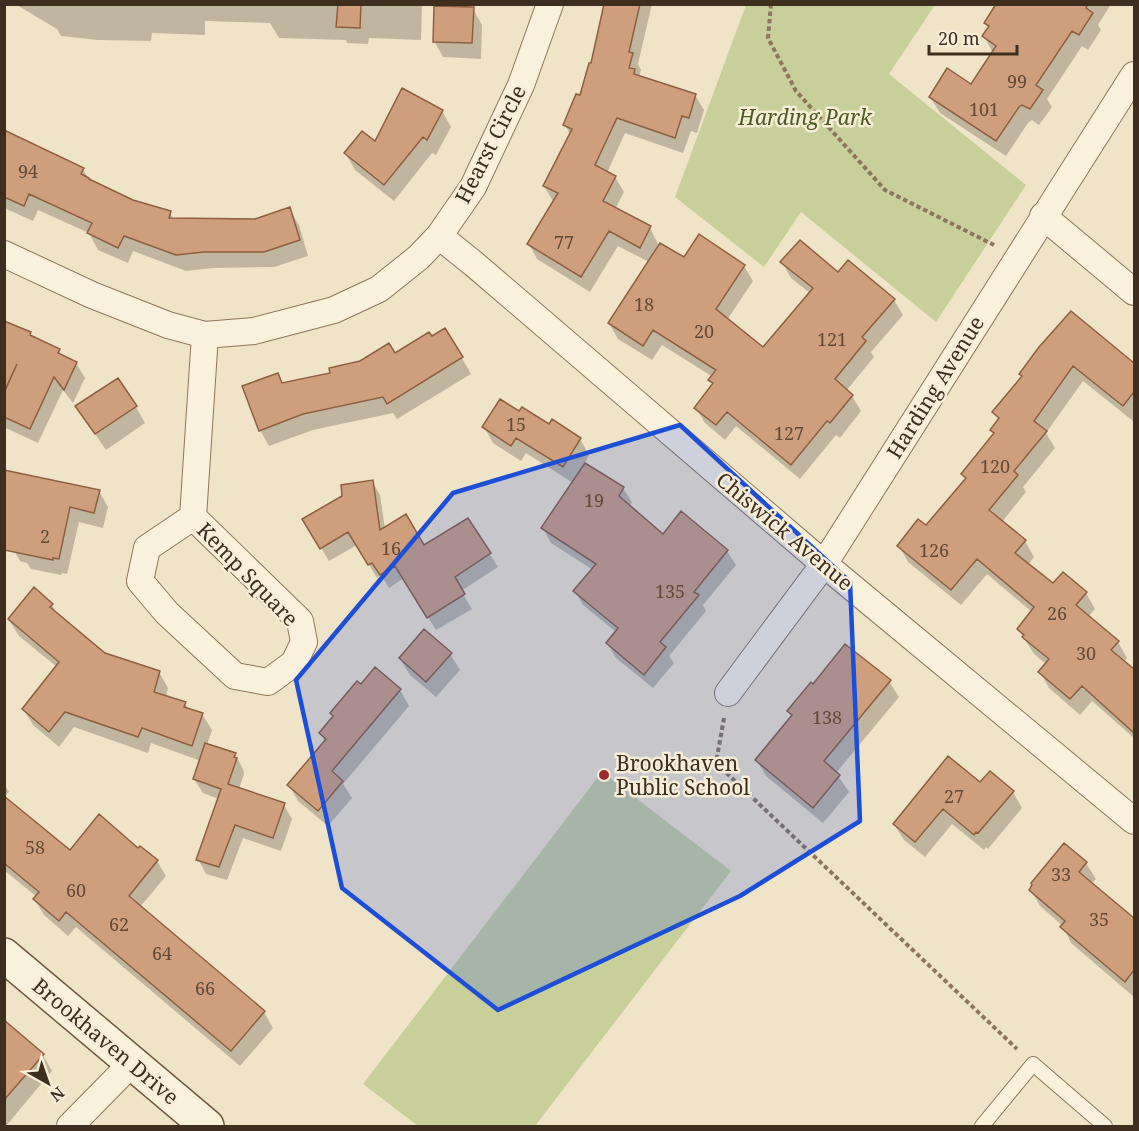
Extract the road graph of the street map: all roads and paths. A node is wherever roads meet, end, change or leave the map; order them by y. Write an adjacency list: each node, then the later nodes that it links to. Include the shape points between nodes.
1 (550, 4): 5 (street, Hearst Circle, via 521,85 473,187)
2 (771, 4): 6 (path, via 768,38 796,91 885,190)
3 (1134, 75): 4 (street, Harding Avenue)
4 (1044, 216): 8 (street); 11 (street, Harding Avenue)
5 (439, 236): 9 (street, Hearst Circle, via 379,289 334,310 254,331); 11 (street, Chiswick Avenue)
6 (995, 245)
7 (4, 254): 9 (street, Hearst Circle, via 92,295)
8 (1134, 292)
9 (205, 335): 10 (street, Kemp Square)
10 (193, 517): 10 (street, Kemp Square, via 147,548 140,581 167,613 235,676 268,682 294,663 304,642 300,621)
11 (824, 564): 12 (street, Harding Avenue); 13 (street, Chiswick Avenue)
12 (728, 693): 16 (path, via 716,763)
13 (1134, 821)
14 (4, 955): 15 (street, Brookhaven Drive)
15 (133, 1062): 17 (street); 18 (street, Brookhaven Drive)
16 (1033, 1064): 19 (lane); 20 (lane)
17 (70, 1126)
18 (207, 1126)
19 (982, 1126)
20 (1105, 1126)

